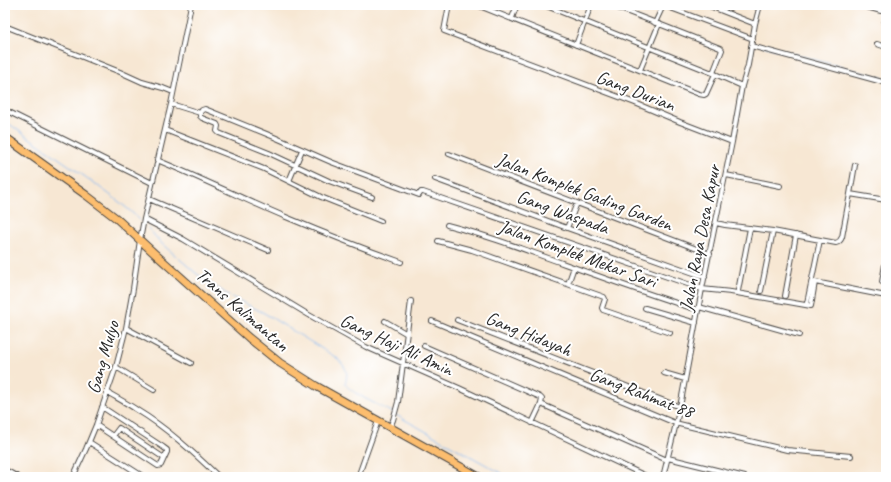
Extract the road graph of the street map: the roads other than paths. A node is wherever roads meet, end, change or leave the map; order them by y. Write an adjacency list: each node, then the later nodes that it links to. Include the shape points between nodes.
1 (192, 5): 30 (street, Gang Mulyo)
2 (448, 5): 36 (street, Gang Durian, via 444,31)
3 (477, 5): 15 (street)
4 (517, 5): 15 (street)
5 (544, 5): 16 (street)
6 (591, 5): 16 (street)
7 (610, 5): 17 (street)
8 (654, 5): 17 (street, via 662,8)
9 (707, 5): 18 (street)
10 (752, 5): 12 (street)
11 (860, 5): 14 (street)
12 (760, 6): 18 (street, Jalan Raya Desa Kapur)
13 (668, 7): 20 (street)
14 (881, 11)
15 (512, 18): 22 (street)
16 (585, 22): 22 (street); 25 (street)
17 (657, 23): 25 (street); 27 (street, via 720,48 722,50)
18 (755, 24): 20 (street, Jalan Raya Desa Kapur)
19 (5, 26): 30 (street, via 142,82)
20 (753, 38): 23 (street, Jalan Raya Desa Kapur)
21 (877, 44): 24 (street)
22 (576, 45): 26 (street)
23 (751, 46): 28 (street); 29 (street, Jalan Raya Desa Kapur)
24 (886, 46)
25 (650, 48): 26 (street); 27 (street)
26 (640, 70): 27 (street, via 704,95)
27 (714, 74): 29 (street)
28 (886, 83)
29 (742, 86): 36 (street, Jalan Raya Desa Kapur)
30 (173, 92): 31 (street, Gang Mulyo)
31 (171, 104): 33 (street); 34 (street, Gang Mulyo)
32 (5, 110): 45 (street)
33 (200, 113): 37 (street, via 205,109); 40 (street, via 202,118 217,124 219,133)
34 (165, 130): 39 (street, Gang Mulyo); 44 (street, via 264,169)
35 (5, 137): 60 (highway, Trans Kalimantan, via 102,207)
36 (732, 142): 42 (street, Jalan Raya Desa Kapur)
37 (302, 150): 40 (street); 71 (street, via 398,188 419,195 424,192)
38 (449, 154): 51 (street, Jalan Komplek Gading Garden)
39 (158, 160): 45 (street, Gang Mulyo); 66 (street, via 287,218)
40 (295, 165): 44 (street); 48 (street, via 329,182)
41 (855, 165): 47 (street)
42 (726, 175): 46 (street); 54 (street, Jalan Raya Desa Kapur)
43 (435, 179): 56 (street, Gang Waspada)
44 (289, 182): 53 (street)
45 (152, 183): 49 (street, Gang Mulyo)
46 (780, 186)
47 (850, 194): 50 (street); 61 (street, via 841,240 836,243)
48 (372, 197)
49 (149, 200): 52 (street, Gang Mulyo); 63 (street)
50 (886, 200)
51 (577, 203): 56 (street); 64 (street, Jalan Komplek Gading Garden)
52 (144, 220): 60 (street, Gang Mulyo); 90 (street, Gang Haji Ali Amin, via 183,239 348,337)
53 (381, 221)
54 (716, 224): 57 (street); 64 (street, Jalan Raya Desa Kapur)
55 (447, 225): 67 (street, Jalan Komplek Mekar Sari, via 506,242)
56 (567, 228): 68 (street, Gang Waspada)
57 (750, 228): 58 (street); 72 (street)
58 (773, 231): 59 (street); 73 (street)
59 (796, 235): 61 (street); 74 (street)
60 (140, 240): 84 (street, Gang Mulyo); 99 (highway, Trans Kalimantan, via 280,363)
61 (820, 240): 77 (street)
62 (438, 241): 70 (street, via 472,250)
63 (268, 250)
64 (710, 254): 68 (street, Jalan Raya Desa Kapur)
65 (886, 259): 69 (street)
66 (401, 262)
67 (574, 267): 70 (street); 79 (street, Jalan Komplek Mekar Sari)
68 (705, 277): 71 (street, Jalan Raya Desa Kapur)
69 (882, 282)
70 (568, 284): 85 (street, via 604,297 603,310)
71 (702, 289): 75 (street, via 811,306 815,282); 79 (street, Jalan Raya Desa Kapur)
72 (738, 291)
73 (761, 291)
74 (785, 296)
75 (886, 296)
76 (412, 301): 86 (street)
77 (807, 302)
78 (645, 308): 83 (street)
79 (699, 309): 83 (street, Jalan Raya Desa Kapur); 87 (street, Jalan Komplek Mekar Sari)
80 (457, 320): 98 (street, Gang Hidayah)
81 (385, 321): 86 (street)
82 (432, 321): 101 (street, Gang Rahmat 88)
83 (696, 323): 93 (street, Jalan Raya Desa Kapur)
84 (126, 328): 89 (street); 91 (street, Gang Mulyo)
85 (670, 333)
86 (407, 334): 90 (street)
87 (799, 335)
88 (424, 346): 96 (street, via 540,397)
89 (191, 363)
90 (403, 364): 100 (street, Gang Haji Ali Amin); 103 (street, via 398,402)
91 (116, 367): 94 (street); 95 (street, Gang Mulyo)
92 (664, 374): 93 (street)
93 (685, 379): 98 (street, Jalan Raya Desa Kapur)
94 (154, 390)
95 (107, 392): 97 (street, Gang Mulyo); 113 (street, via 148,417)
96 (541, 404): 100 (street); 108 (street)
97 (102, 407): 102 (street, Gang Mulyo); 107 (street, via 167,450)
98 (680, 407): 101 (street, Jalan Raya Desa Kapur)
99 (378, 421): 103 (highway, Trans Kalimantan); 114 (street)
100 (532, 423): 116 (street, Gang Haji Ali Amin)
101 (675, 423): 106 (street, Gang Rahmat 88, via 787,450); 108 (street, Jalan Raya Desa Kapur)
102 (96, 425): 104 (street); 105 (street, Gang Mulyo)
103 (390, 427): 115 (highway, Trans Kalimantan)
104 (113, 436): 107 (street, via 119,428); 107 (street, via 158,466)
105 (89, 442): 111 (street, Gang Mulyo); 112 (street)
106 (851, 456)
107 (164, 458)
108 (667, 459): 117 (street, Jalan Raya Desa Kapur); 118 (street)
109 (5, 470): 110 (street)
110 (18, 477)
111 (73, 477)
112 (144, 477)
113 (219, 477)
114 (358, 477)
115 (479, 477)
116 (648, 477)
117 (664, 477)
118 (745, 477)

